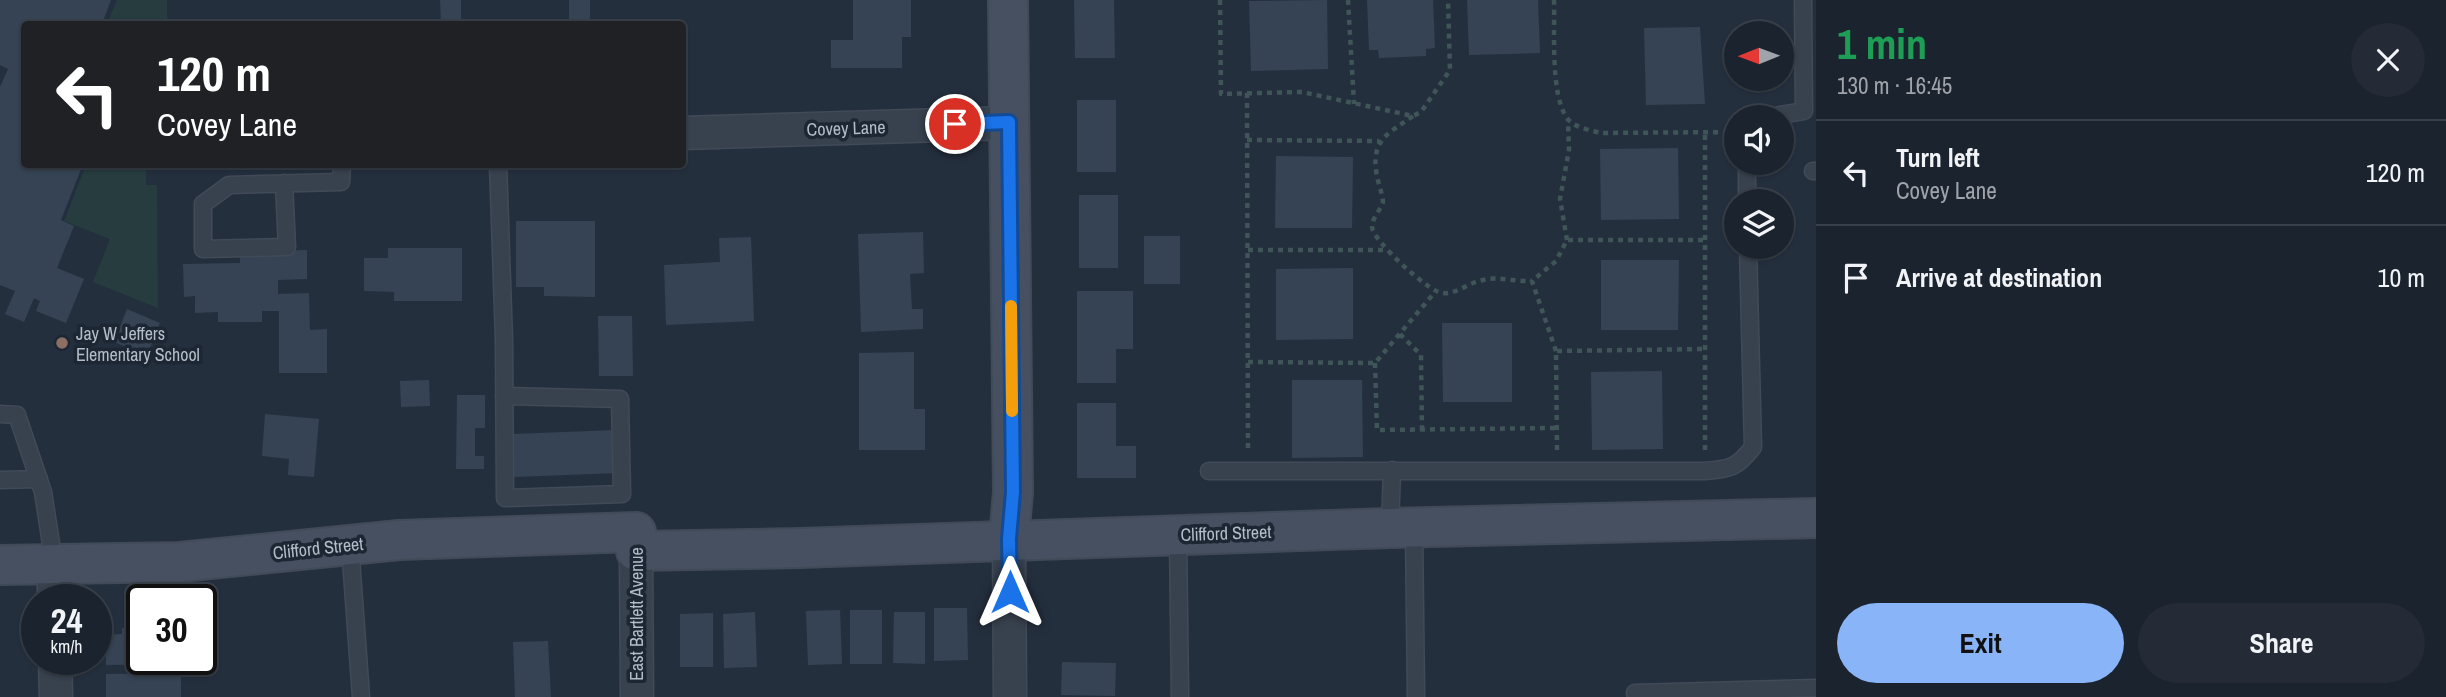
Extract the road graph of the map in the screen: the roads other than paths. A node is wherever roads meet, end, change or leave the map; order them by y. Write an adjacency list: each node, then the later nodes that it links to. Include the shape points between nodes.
1 (1008, 0): 4 (street)
2 (1802, 0): 3 (lane)
3 (1810, 111)
4 (1009, 122): 5 (street, Covey Lane); 19 (street, via 1013,492)
5 (686, 133)
6 (342, 168): 8 (lane, via 341,182)
7 (498, 168): 10 (lane)
8 (284, 183): 8 (lane, via 229,185 203,204 203,249 287,247)
9 (1748, 259): 12 (lane, via 1753,447 1741,462 1705,471)
10 (504, 396): 10 (lane, via 505,498 622,494 620,399)
11 (0, 414): 14 (lane, via 17,415)
12 (1392, 470): 13 (lane); 17 (lane)
13 (1209, 471)
14 (39, 479): 15 (lane); 23 (lane)
15 (0, 480)
16 (1816, 519): 17 (street, Clifford Street)
17 (1402, 528): 18 (street, Clifford Street); 31 (lane)
18 (1178, 535): 19 (street, Clifford Street); 30 (lane)
19 (1009, 539): 20 (street, Clifford Street, via 800,548); 29 (street)
20 (636, 541): 21 (street, Clifford Street, via 399,540); 28 (street, East Bartlett Avenue)
21 (350, 545): 23 (street, Clifford Street, via 180,562); 27 (lane)
22 (0, 565): 23 (street, Clifford Street)
23 (54, 582)
24 (55, 675): 26 (street)
25 (1816, 688): 32 (lane, via 1636,693)
26 (56, 697)
27 (361, 697)
28 (637, 697)
29 (1010, 697)
30 (1180, 697)
31 (1416, 697)
32 (1636, 697)

